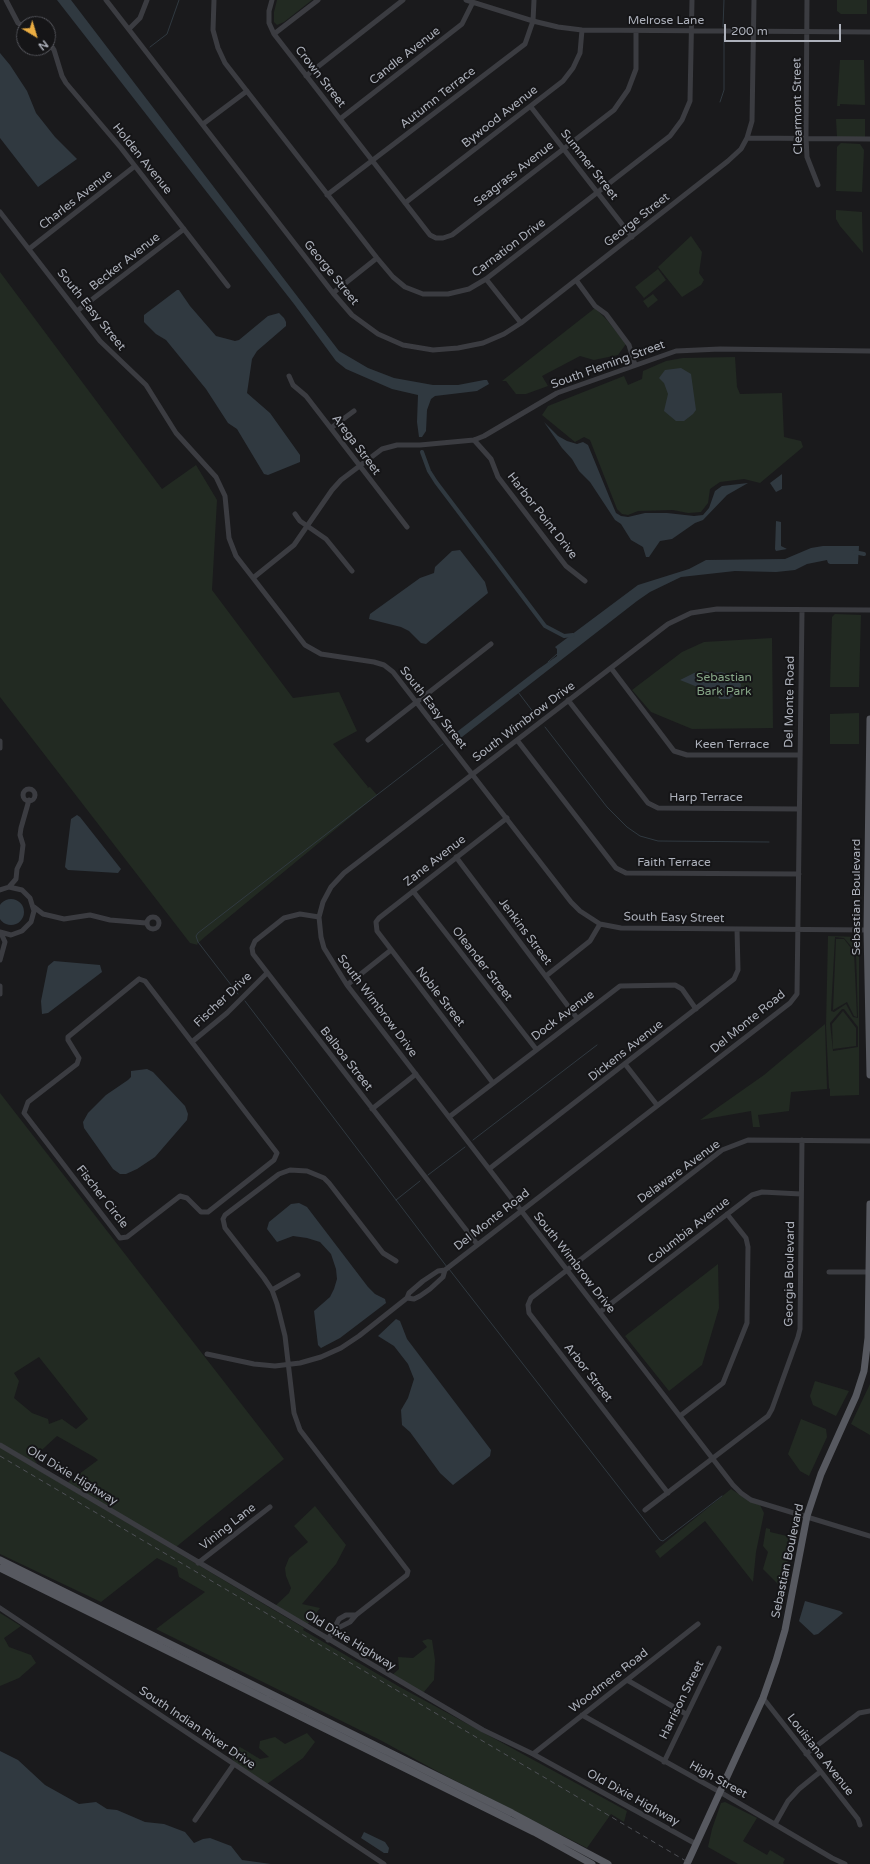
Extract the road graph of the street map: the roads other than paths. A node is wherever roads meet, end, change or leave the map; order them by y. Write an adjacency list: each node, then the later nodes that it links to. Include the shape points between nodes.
1 (6, 0): 14 (street)
2 (106, 0): 16 (street, George Street)
3 (148, 0): 16 (street, via 140,18)
4 (214, 0): 26 (street, Carnation Drive, via 213,30 218,48 225,63)
5 (272, 0): 23 (street, Crown Street, via 269,23)
6 (318, 0): 23 (street)
7 (403, 0): 25 (street)
8 (466, 0): 13 (street, Melrose Lane)
9 (534, 0): 15 (street, Autumn Terrace)
10 (692, 0): 19 (street, Carnation Drive)
11 (754, 0): 20 (street)
12 (807, 0): 21 (street, Clearmont Street)
13 (473, 2): 15 (street, Melrose Lane); 28 (street, Candle Avenue, via 462,24)
14 (16, 19)
15 (534, 21): 17 (street, Melrose Lane, via 558,28); 34 (street, Autumn Terrace, via 525,44)
16 (129, 29): 29 (street, George Street)
17 (582, 30): 18 (street, Melrose Lane); 27 (street, Bywood Avenue, via 580,53 573,68 563,81)
18 (636, 31): 19 (street, Melrose Lane); 33 (street, Seagrass Avenue, via 636,70 628,90 614,110)
19 (692, 31): 20 (street, Melrose Lane); 37 (street, Carnation Drive, via 690,101 682,120 670,136)
20 (753, 31): 21 (street, Melrose Lane); 30 (street, via 752,121)
21 (807, 32): 22 (street, Melrose Lane); 31 (street, Clearmont Street)
22 (870, 32)
23 (274, 34): 25 (street, Crown Street)
24 (56, 56): 35 (street, Holden Avenue, via 66,83)
25 (306, 76): 28 (street, Crown Street)
26 (247, 91): 29 (street); 38 (street, Carnation Drive)
27 (531, 107): 33 (street, Summer Street); 39 (street, Bywood Avenue)
28 (340, 119): 34 (street, Crown Street)
29 (203, 124): 48 (street, George Street)
30 (747, 138): 31 (street); 42 (street, George Street, via 741,149 728,161)
31 (806, 138): 32 (street); 36 (street, Clearmont Street, via 808,156)
32 (870, 139)
33 (563, 148): 37 (street, Summer Street); 39 (street, Seagrass Avenue, via 452,235 443,238 430,235)
34 (372, 160): 38 (street, Autumn Terrace); 39 (street, Seagrass Avenue)
35 (135, 166): 41 (street, Holden Avenue); 43 (street, Charles Avenue)
36 (818, 185)
37 (598, 192): 42 (street, Summer Street); 45 (street, Carnation Drive)
38 (327, 195): 44 (street, Carnation Drive)
39 (405, 203)
40 (0, 212): 43 (street, South Easy Street)
41 (184, 229): 47 (street, Holden Avenue); 49 (street, Becker Avenue)
42 (632, 237): 46 (street, George Street)
43 (29, 249): 49 (street, South Easy Street)
44 (377, 258): 45 (street, Carnation Drive, via 405,287 423,294 448,294 469,289); 48 (street)
45 (486, 279): 50 (street)
46 (576, 280): 50 (street, George Street); 52 (street, via 629,345)
47 (228, 286)
48 (333, 293): 50 (street, George Street, via 352,315 378,334 403,345 433,350 483,343)
49 (77, 311): 62 (street, South Easy Street, via 108,350 146,385 176,433 216,477 225,496 232,547)
50 (521, 323)
51 (870, 351): 52 (street, South Fleming Street, via 696,349 676,351)
52 (635, 365): 56 (street, South Fleming Street, via 556,393)
53 (289, 376): 55 (street, Arega Street, via 293,385 306,396)
54 (354, 411): 55 (street)
55 (331, 428): 57 (street, Arega Street)
56 (474, 440): 57 (street, South Fleming Street, via 397,445 382,449); 63 (street, Harbor Point Drive, via 491,459 498,477 566,566)
57 (359, 465): 59 (street, South Fleming Street, via 332,490); 60 (street, Arega Street)
58 (295, 514): 59 (street)
59 (308, 526): 61 (street, via 326,539); 62 (street, South Fleming Street, via 294,545)
60 (407, 528)
61 (352, 571)
62 (253, 578): 69 (street, South Easy Street, via 305,645 331,657 374,662 384,666 400,679)
63 (585, 581)
64 (870, 610): 65 (street, South Wimbrow Drive)
65 (802, 611): 67 (street, South Wimbrow Drive, via 717,609 691,613 668,624); 75 (street, Del Monte Road)
66 (491, 644): 69 (street)
67 (611, 668): 68 (street, South Wimbrow Drive); 75 (street, Keen Terrace, via 674,750 687,755)
68 (568, 700): 72 (street, South Wimbrow Drive); 78 (street, Harp Terrace, via 648,803 658,808)
69 (418, 702): 71 (street); 76 (street, South Easy Street)
70 (870, 719): 96 (main road, Sebastian Boulevard)
71 (368, 740)
72 (517, 740): 76 (street, South Wimbrow Drive); 81 (street, Faith Terrace, via 616,868 626,873)
73 (0, 742): 74 (street)
74 (0, 748)
75 (800, 754): 78 (street, Del Monte Road)
76 (473, 774): 79 (street, South Easy Street); 89 (street, South Wimbrow Drive, via 344,873 331,887)
77 (29, 800): 82 (street, via 21,828 23,853)
78 (799, 808): 81 (street, Del Monte Road)
79 (506, 818): 80 (street, Zane Avenue); 93 (street, South Easy Street, via 571,902)
80 (456, 858): 86 (street, Zane Avenue); 103 (street, Jenkins Street)
81 (799, 874): 95 (street, Del Monte Road)
82 (16, 879): 83 (street); 84 (street)
83 (9, 887): 84 (street); 85 (street)
84 (19, 889): 87 (street, via 29,896)
85 (0, 890)
86 (413, 891): 91 (street, Zane Avenue); 110 (street, Oleander Street)
87 (34, 907): 88 (street); 90 (street)
88 (43, 914): 90 (street); 92 (street, via 64,919 90,915 110,920)
89 (320, 916): 102 (street, Balboa Street, via 300,914 284,918 255,941 253,954); 104 (street, South Wimbrow Drive, via 324,948)
90 (33, 918): 98 (street, via 24,930)
91 (376, 922): 100 (street, Noble Street, via 377,931)
92 (146, 923)
93 (600, 924): 94 (street, South Easy Street, via 621,928); 103 (street, via 590,941)
94 (737, 929): 95 (street, South Easy Street); 107 (street, Dickens Avenue, via 738,970 734,980)
95 (798, 929): 96 (street, South Easy Street); 115 (street, Del Monte Road, via 797,994 790,1003)
96 (869, 930): 113 (main road, Sebastian Boulevard)
97 (0, 932): 98 (street); 99 (street)
98 (13, 934): 99 (street)
99 (5, 942): 101 (street)
100 (391, 950): 104 (street); 114 (street, Noble Street)
101 (0, 960)
102 (267, 973): 109 (street, Fischer Drive); 116 (street, Balboa Street)
103 (546, 976): 108 (street, Jenkins Street)
104 (347, 985): 112 (street, South Wimbrow Drive)
105 (0, 986): 106 (street)
106 (0, 994)
107 (696, 1009): 108 (street, Dock Avenue, via 675,985 626,985 616,988); 111 (street, Dickens Avenue)
108 (577, 1018): 110 (street, Dock Avenue)
109 (193, 1041): 109 (street, Fischer Circle, via 277,1153 276,1156 208,1212 201,1212 187,1198 180,1196 127,1237 120,1238 24,1113 25,1107 77,1064 79,1058 68,1037 139,979 145,981)
110 (536, 1049): 114 (street, Dock Avenue)
111 (625, 1064): 115 (street); 120 (street, Dickens Avenue)
112 (416, 1074): 116 (street); 117 (street, South Wimbrow Drive)
113 (870, 1076)
114 (493, 1083): 117 (street, Dock Avenue)
115 (657, 1105): 123 (street, Del Monte Road)
116 (372, 1108): 125 (street, Balboa Street)
117 (449, 1117): 120 (street, South Wimbrow Drive)
118 (802, 1140): 119 (street, Delaware Avenue); 121 (street, Georgia Boulevard); 128 (street, Delaware Avenue, via 748,1140 722,1150)
119 (870, 1140)
120 (489, 1169): 123 (street, South Wimbrow Drive)
121 (801, 1194): 124 (street, Columbia Avenue, via 762,1192 752,1195); 141 (street, Georgia Boulevard, via 798,1337 768,1416)
122 (870, 1204): 130 (main road, Sebastian Boulevard)
123 (520, 1210): 125 (street, Del Monte Road); 128 (street, South Wimbrow Drive)
124 (727, 1214): 136 (street, Columbia Avenue); 139 (street, via 746,1238 748,1247 747,1323 723,1383)
125 (477, 1244): 127 (street, Del Monte Road)
126 (396, 1261): 134 (street, via 383,1253 324,1178 306,1171 290,1170 270,1179 223,1219 225,1228)
127 (444, 1270): 132 (street, via 438,1271); 133 (street, via 442,1277)
128 (567, 1270): 136 (street, South Wimbrow Drive); 142 (street, Arbor Street, via 531,1298 528,1305 529,1313)
129 (829, 1272): 130 (street)
130 (870, 1272): 145 (main road, Sebastian Boulevard, via 864,1371 856,1396 821,1474)
131 (298, 1275): 134 (street)
132 (423, 1282): 133 (street); 135 (street)
133 (430, 1289): 135 (street, via 414,1299)
134 (272, 1290): 138 (street, via 282,1318)
135 (407, 1298): 138 (street, via 341,1348 321,1357)
136 (600, 1312): 139 (street, South Wimbrow Drive)
137 (208, 1354): 138 (street, via 254,1364)
138 (288, 1364): 151 (street, via 294,1413 300,1430 408,1571 407,1575)
139 (680, 1416): 141 (street, South Wimbrow Drive)
140 (0, 1445): 148 (street, Old Dixie Highway)
141 (712, 1459): 142 (street, Georgia Boulevard); 145 (street, South Wimbrow Drive, via 740,1493 751,1500)
142 (668, 1493): 144 (street, Georgia Boulevard)
143 (270, 1507): 148 (street, Vining Lane)
144 (645, 1510)
145 (807, 1516): 146 (street, South Wimbrow Drive); 161 (main road, Sebastian Boulevard, via 784,1633)
146 (870, 1536)
147 (0, 1560): 155 (main road)
148 (198, 1563): 154 (street, Old Dixie Highway)
149 (0, 1568): 156 (main road)
150 (0, 1608): 170 (street, South Indian River Drive)
151 (356, 1615): 153 (street, via 342,1628); 153 (street, via 342,1617)
152 (698, 1624): 160 (street, Woodmere Road)
153 (334, 1630): 154 (street)
154 (328, 1640): 166 (street, Old Dixie Highway, via 483,1730)
155 (167, 1642): 156 (main road); 158 (main road)
156 (156, 1645): 159 (main road)
157 (719, 1648): 163 (street, Harrison Street)
158 (182, 1650): 159 (main road); 168 (main road)
159 (170, 1652): 165 (main road)
160 (627, 1680): 163 (street); 164 (street, Woodmere Road)
161 (763, 1698): 167 (street, Louisiana Avenue); 173 (main road, Sebastian Boulevard)
162 (870, 1711): 167 (street, via 859,1713)
163 (686, 1714): 169 (street, Harrison Street)
164 (582, 1715): 166 (street, Woodmere Road); 169 (street, High Street)
165 (338, 1735): 168 (main road, via 348,1737 405,1765); 172 (main road)
166 (533, 1754): 180 (street, Old Dixie Highway)
167 (806, 1754): 171 (street, Louisiana Avenue)
168 (409, 1762): 174 (main road)
169 (664, 1762): 173 (street, High Street)
170 (234, 1764): 175 (street); 183 (street, South Indian River Drive)
171 (820, 1772): 176 (street, via 788,1801); 177 (street, Louisiana Avenue, via 858,1819)
172 (424, 1778): 174 (main road, via 432,1777); 179 (main road)
173 (720, 1792): 176 (street, High Street); 180 (main road, Sebastian Boulevard)
174 (497, 1806): 178 (main road)
175 (195, 1820)
176 (775, 1824): 187 (street, High Street)
177 (860, 1825)
178 (565, 1840): 179 (main road); 181 (main road)
179 (555, 1844): 182 (main road)
180 (696, 1844): 186 (main road, Sebastian Boulevard)
181 (581, 1849): 182 (main road); 185 (main road)
182 (568, 1851): 184 (main road)
183 (384, 1864)
184 (592, 1864)
185 (608, 1864)
186 (687, 1864)
187 (845, 1864)

